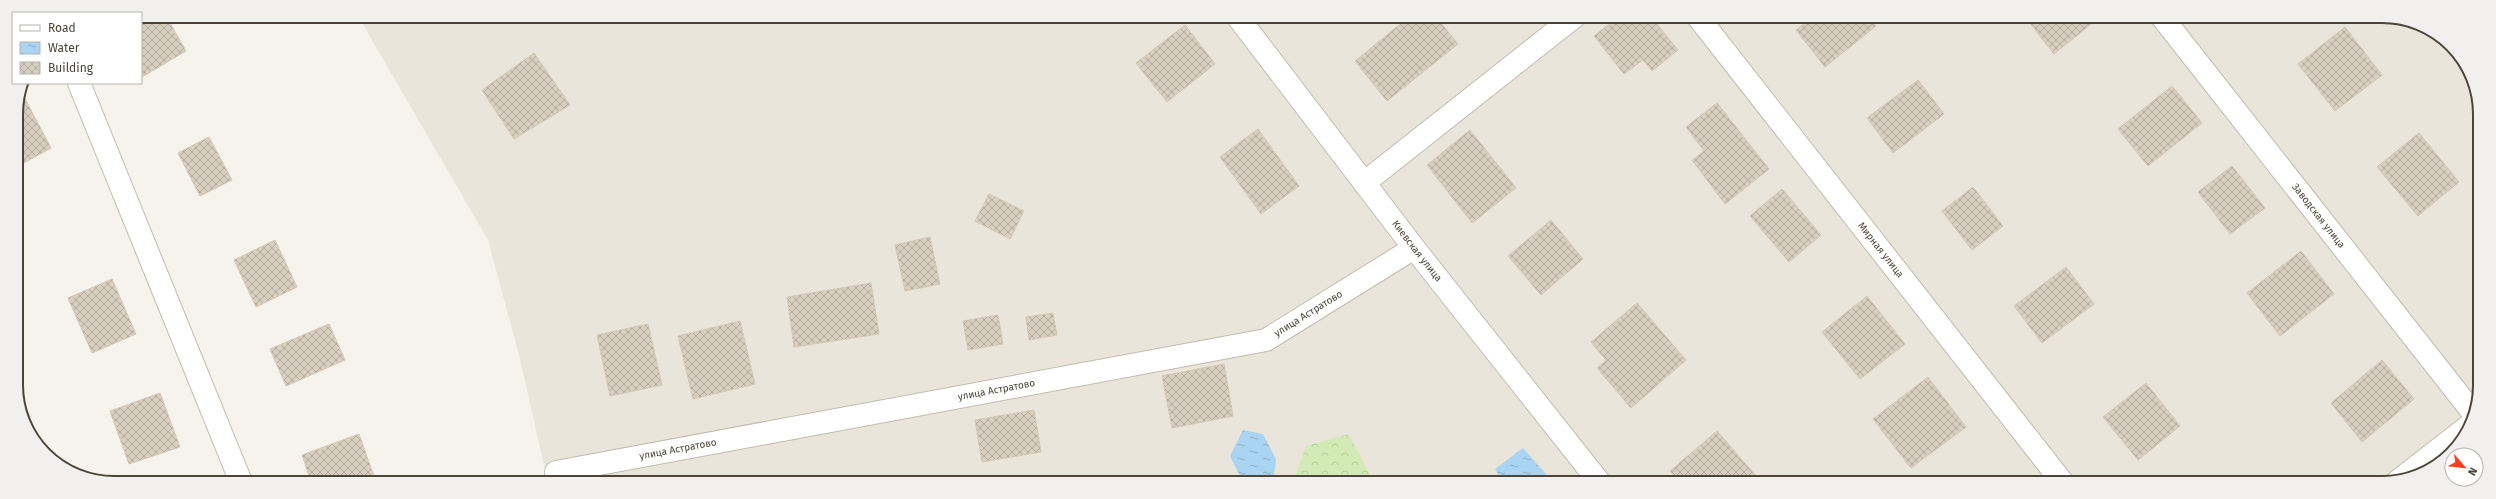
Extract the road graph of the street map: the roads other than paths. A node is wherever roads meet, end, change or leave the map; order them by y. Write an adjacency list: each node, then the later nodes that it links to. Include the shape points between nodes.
1 (1242, 23): 6 (street, Киевская улица)
2 (1566, 23): 6 (street)
3 (1703, 23): 14 (street, Мирная улица)
4 (2167, 23): 8 (street, Заводская улица)
5 (80, 84): 12 (street)
6 (1364, 182): 7 (street, Киевская улица)
7 (1414, 248): 11 (street, улица Астратово, via 1266,340); 13 (street, Киевская улица)
8 (2470, 409)
9 (2459, 433): 10 (street)
10 (2410, 471)
11 (556, 472)
12 (239, 476)
13 (1594, 476)
14 (2058, 476)

